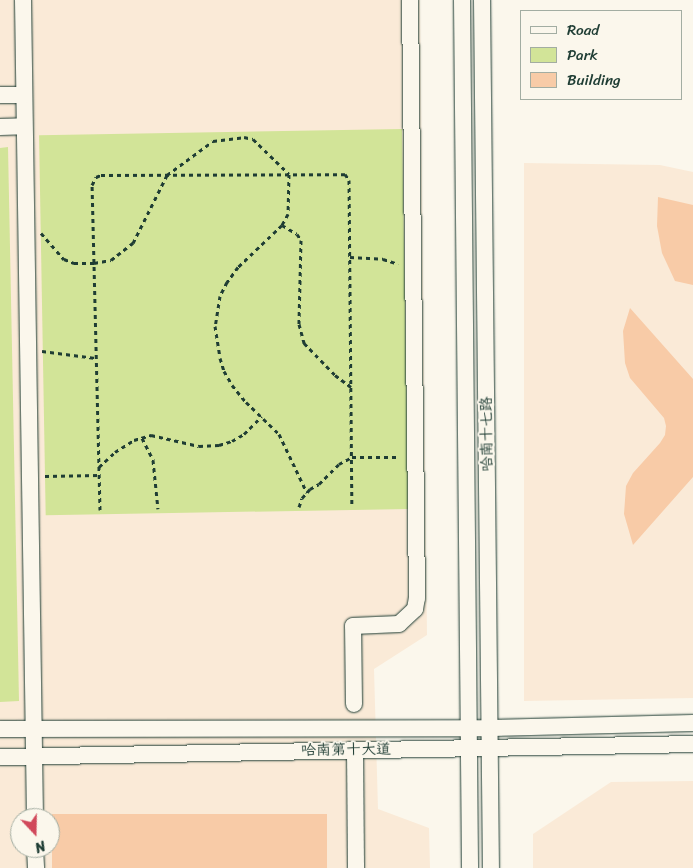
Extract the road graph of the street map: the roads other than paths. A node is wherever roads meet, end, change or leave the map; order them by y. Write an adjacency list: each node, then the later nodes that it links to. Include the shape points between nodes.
1 (22, 0): 6 (street)
2 (410, 0): 9 (street, via 416,604 409,617 399,624 353,626)
3 (462, 0): 11 (street, 哈南十七路)
4 (482, 0): 12 (street, 哈南十七路)
5 (0, 95): 6 (street)
6 (24, 95): 8 (street)
7 (0, 126): 8 (street)
8 (24, 126): 14 (street)
9 (354, 704)
10 (693, 723): 12 (street, 哈南第十大道)
11 (468, 728): 12 (street, 哈南第十大道); 14 (street, 哈南第十大道); 16 (street, 哈南十七路)
12 (490, 728): 17 (street, 哈南十七路)
13 (0, 729): 14 (street, 哈南第十大道)
14 (34, 729): 20 (street)
15 (693, 744): 17 (street, 哈南第十大道)
16 (468, 747): 17 (street, 哈南第十大道); 18 (street, 哈南第十大道); 23 (street, 哈南十七路)
17 (489, 747): 24 (street, 哈南十七路)
18 (355, 750): 20 (street, 哈南第十大道); 22 (street)
19 (0, 757): 20 (street, 哈南第十大道)
20 (34, 757): 21 (street)
21 (35, 808)
22 (356, 868)
23 (470, 868)
24 (491, 868)

